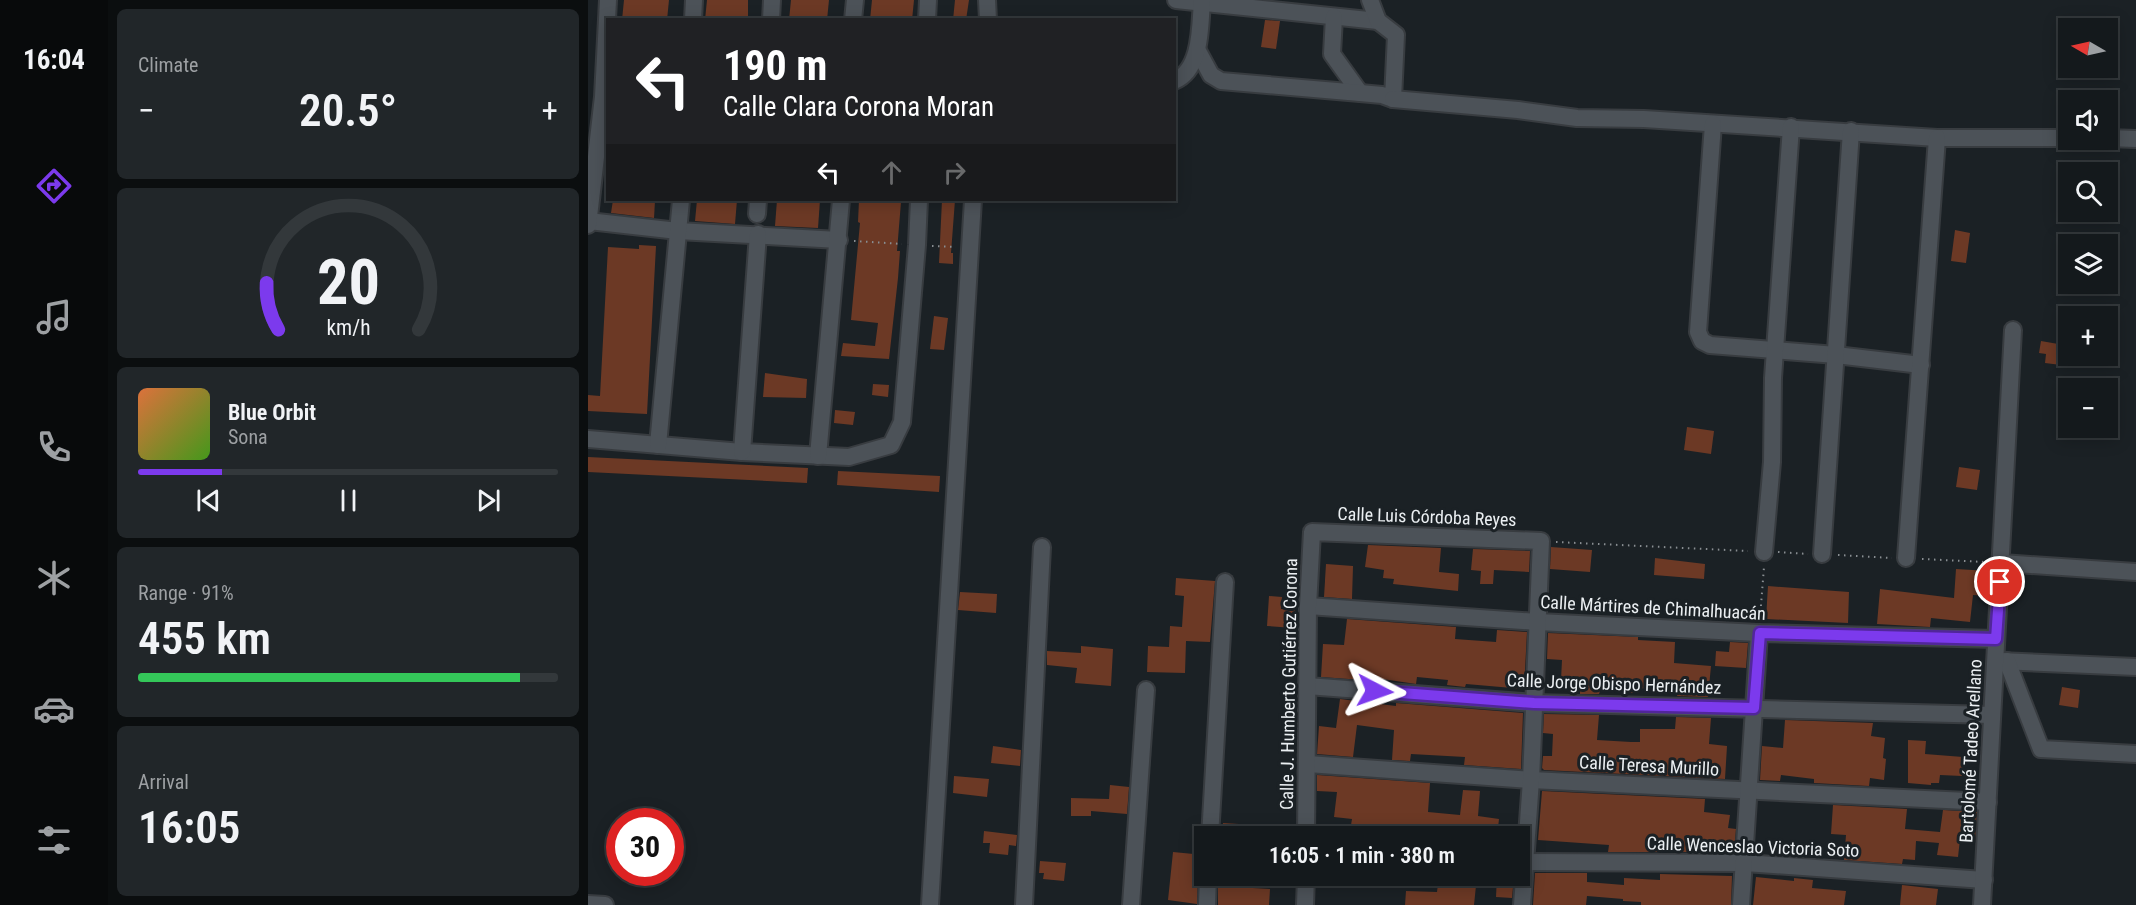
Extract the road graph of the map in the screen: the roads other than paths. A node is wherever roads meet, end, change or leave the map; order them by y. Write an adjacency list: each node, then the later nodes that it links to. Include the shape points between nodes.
1 (608, 0): 11 (street)
2 (694, 0): 12 (street)
3 (772, 0): 13 (street)
4 (855, 0): 14 (street)
5 (928, 0): 15 (street)
6 (987, 0): 16 (street)
7 (1176, 0): 9 (street)
8 (1370, 0): 17 (street)
9 (1202, 1): 10 (street); 19 (street)
10 (1334, 17): 17 (street); 21 (street, via 1332,54)
11 (607, 18)
12 (693, 18)
13 (771, 18)
14 (853, 18)
15 (927, 18)
16 (988, 18)
17 (1378, 21): 23 (street, via 1395,35)
18 (606, 24): 22 (street)
19 (1198, 51): 20 (street, via 1183,78); 21 (street, via 1211,75 1221,81)
20 (1176, 80)
21 (1360, 93): 23 (street)
22 (600, 97): 35 (street)
23 (1393, 99): 24 (street, via 1576,118)
24 (1713, 124): 25 (street); 41 (street, via 1698,332 1702,341 1710,345)
25 (1791, 127): 26 (street); 41 (street)
26 (1851, 131): 27 (street); 42 (street)
27 (1937, 138): 28 (street); 43 (street)
28 (2058, 138)
29 (2118, 138): 30 (street)
30 (2136, 139)
31 (681, 201): 37 (street)
32 (841, 201): 39 (street)
33 (919, 201): 47 (street, via 902,422 891,445 849,457)
34 (973, 201): 83 (street)
35 (588, 220): 36 (street); 37 (street)
36 (588, 225)
37 (678, 231): 38 (street); 45 (street)
38 (758, 234): 39 (street); 46 (street)
39 (839, 240): 47 (street)
40 (2013, 330): 53 (street, Bartolomé Tadeo Arellano)
41 (1776, 351): 42 (street); 50 (street)
42 (1836, 355): 43 (street); 51 (street)
43 (1921, 364): 52 (street)
44 (588, 439): 45 (street)
45 (658, 445): 46 (street)
46 (742, 452): 47 (street)
47 (818, 456)
48 (1312, 532): 56 (street, Calle J. Humberto Gutiérrez Corona); 57 (street, Calle Luis Córdoba Reyes, via 1541,541)
49 (1042, 547): 84 (street)
50 (1764, 552)
51 (1822, 554)
52 (1906, 558)
53 (2002, 563): 54 (street); 59 (street, Bartolomé Tadeo Arellano)
54 (2136, 572)
55 (1225, 582): 72 (street)
56 (1308, 606): 57 (street, Calle Mártires de Chimalhuacán); 62 (street, Calle J. Humberto Gutiérrez Corona)
57 (1538, 622): 58 (street, Calle Mártires de Chimalhuacán); 64 (street)
58 (1760, 633): 59 (street, Calle Mártires de Chimalhuacán); 65 (street)
59 (1996, 639): 60 (street, Bartolomé Tadeo Arellano)
60 (2001, 661): 61 (street); 66 (street, Bartolomé Tadeo Arellano); 67 (street, via 2041,749)
61 (2136, 667)
62 (1307, 686): 64 (street, Calle Jorge Obispo Hernández); 68 (street, Calle J. Humberto Gutiérrez Corona)
63 (1146, 690): 85 (street)
64 (1534, 703): 65 (street, Calle Jorge Obispo Hernández); 69 (street)
65 (1754, 708): 66 (street, Calle Jorge Obispo Hernández); 70 (street)
66 (1992, 715): 71 (street, Bartolomé Tadeo Arellano)
67 (2136, 754)
68 (1308, 764): 69 (street, Calle Teresa Murillo); 73 (street, Calle J. Humberto Gutiérrez Corona)
69 (1531, 780): 70 (street, Calle Teresa Murillo); 74 (street)
70 (1750, 790): 71 (street, Calle Teresa Murillo); 76 (street)
71 (1988, 802): 77 (street, Bartolomé Tadeo Arellano)
72 (1211, 826)
73 (1306, 826)
74 (1527, 826)
75 (1530, 862): 76 (street, Calle Wenceslao Victoria Soto)
76 (1745, 863): 77 (street, Calle Wenceslao Victoria Soto); 89 (street)
77 (1984, 880): 90 (street, Bartolomé Tadeo Arellano)
78 (1208, 886): 86 (street)
79 (1306, 886): 87 (street)
80 (1522, 886): 88 (street)
81 (588, 904): 82 (street)
82 (605, 905)
83 (930, 905)
84 (1024, 905)
85 (1131, 905)
86 (1207, 905)
87 (1305, 905)
88 (1522, 905)
89 (1741, 905)
90 (1982, 905)

